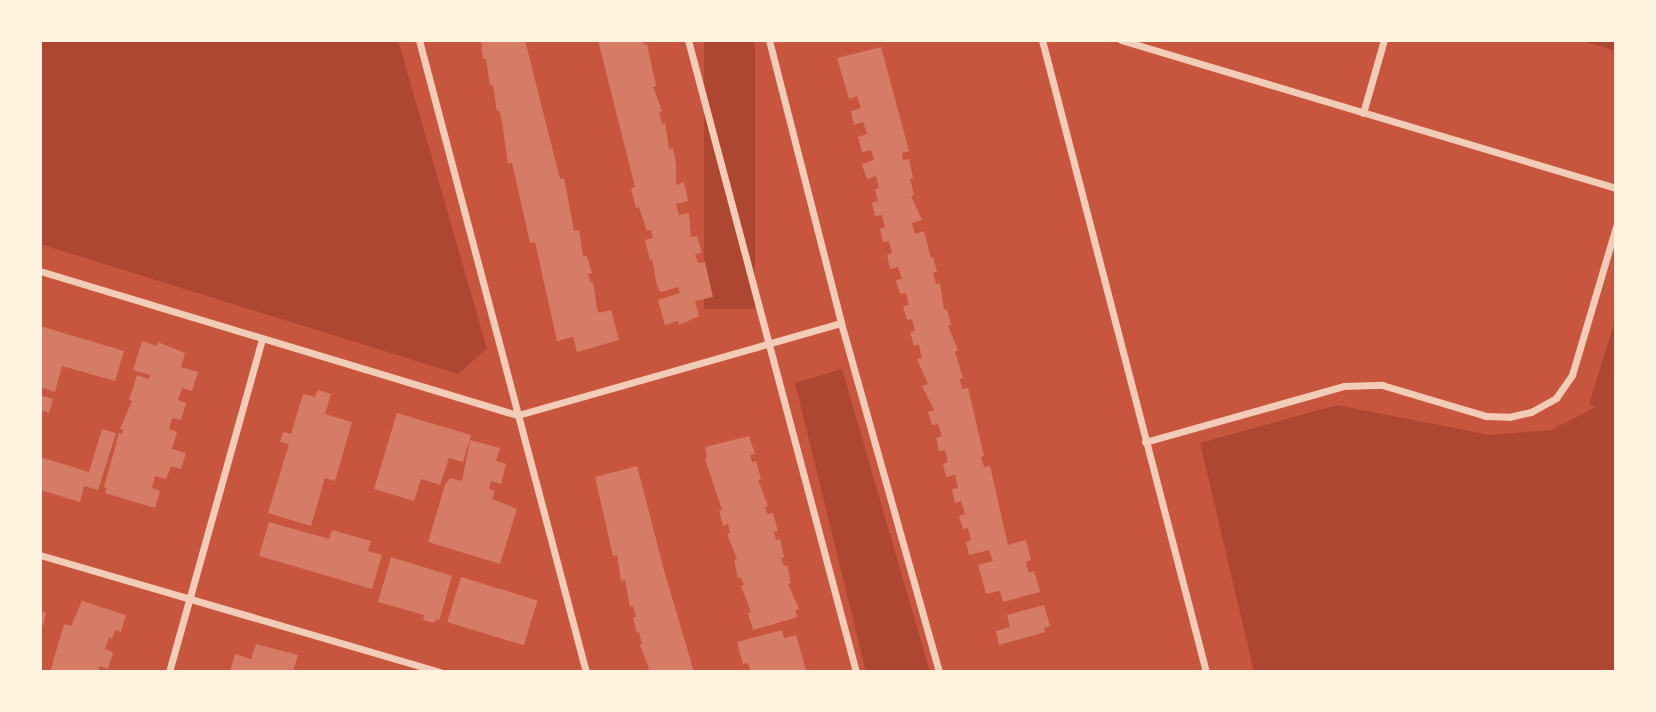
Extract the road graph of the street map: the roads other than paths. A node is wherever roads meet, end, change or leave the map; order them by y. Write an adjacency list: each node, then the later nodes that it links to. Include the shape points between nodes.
1 (419, 40): 14 (street)
2 (688, 40): 13 (street)
3 (769, 40): 11 (street)
4 (1042, 40): 15 (street)
5 (1121, 40): 7 (street)
6 (1384, 40): 7 (street)
7 (1363, 113): 8 (street)
8 (1616, 188)
9 (1616, 226): 15 (street, via 1572,375 1556,398 1531,412 1486,416 1382,385 1344,386)
10 (40, 271): 12 (street)
11 (841, 323): 13 (street); 22 (street)
12 (262, 339): 14 (street); 17 (street)
13 (769, 341): 14 (street); 21 (street)
14 (518, 415): 20 (street)
15 (1145, 442): 23 (street)
16 (40, 555): 17 (street)
17 (189, 599): 18 (street); 19 (street)
18 (169, 672)
19 (439, 672)
20 (586, 672)
21 (856, 672)
22 (939, 672)
23 (1206, 672)

